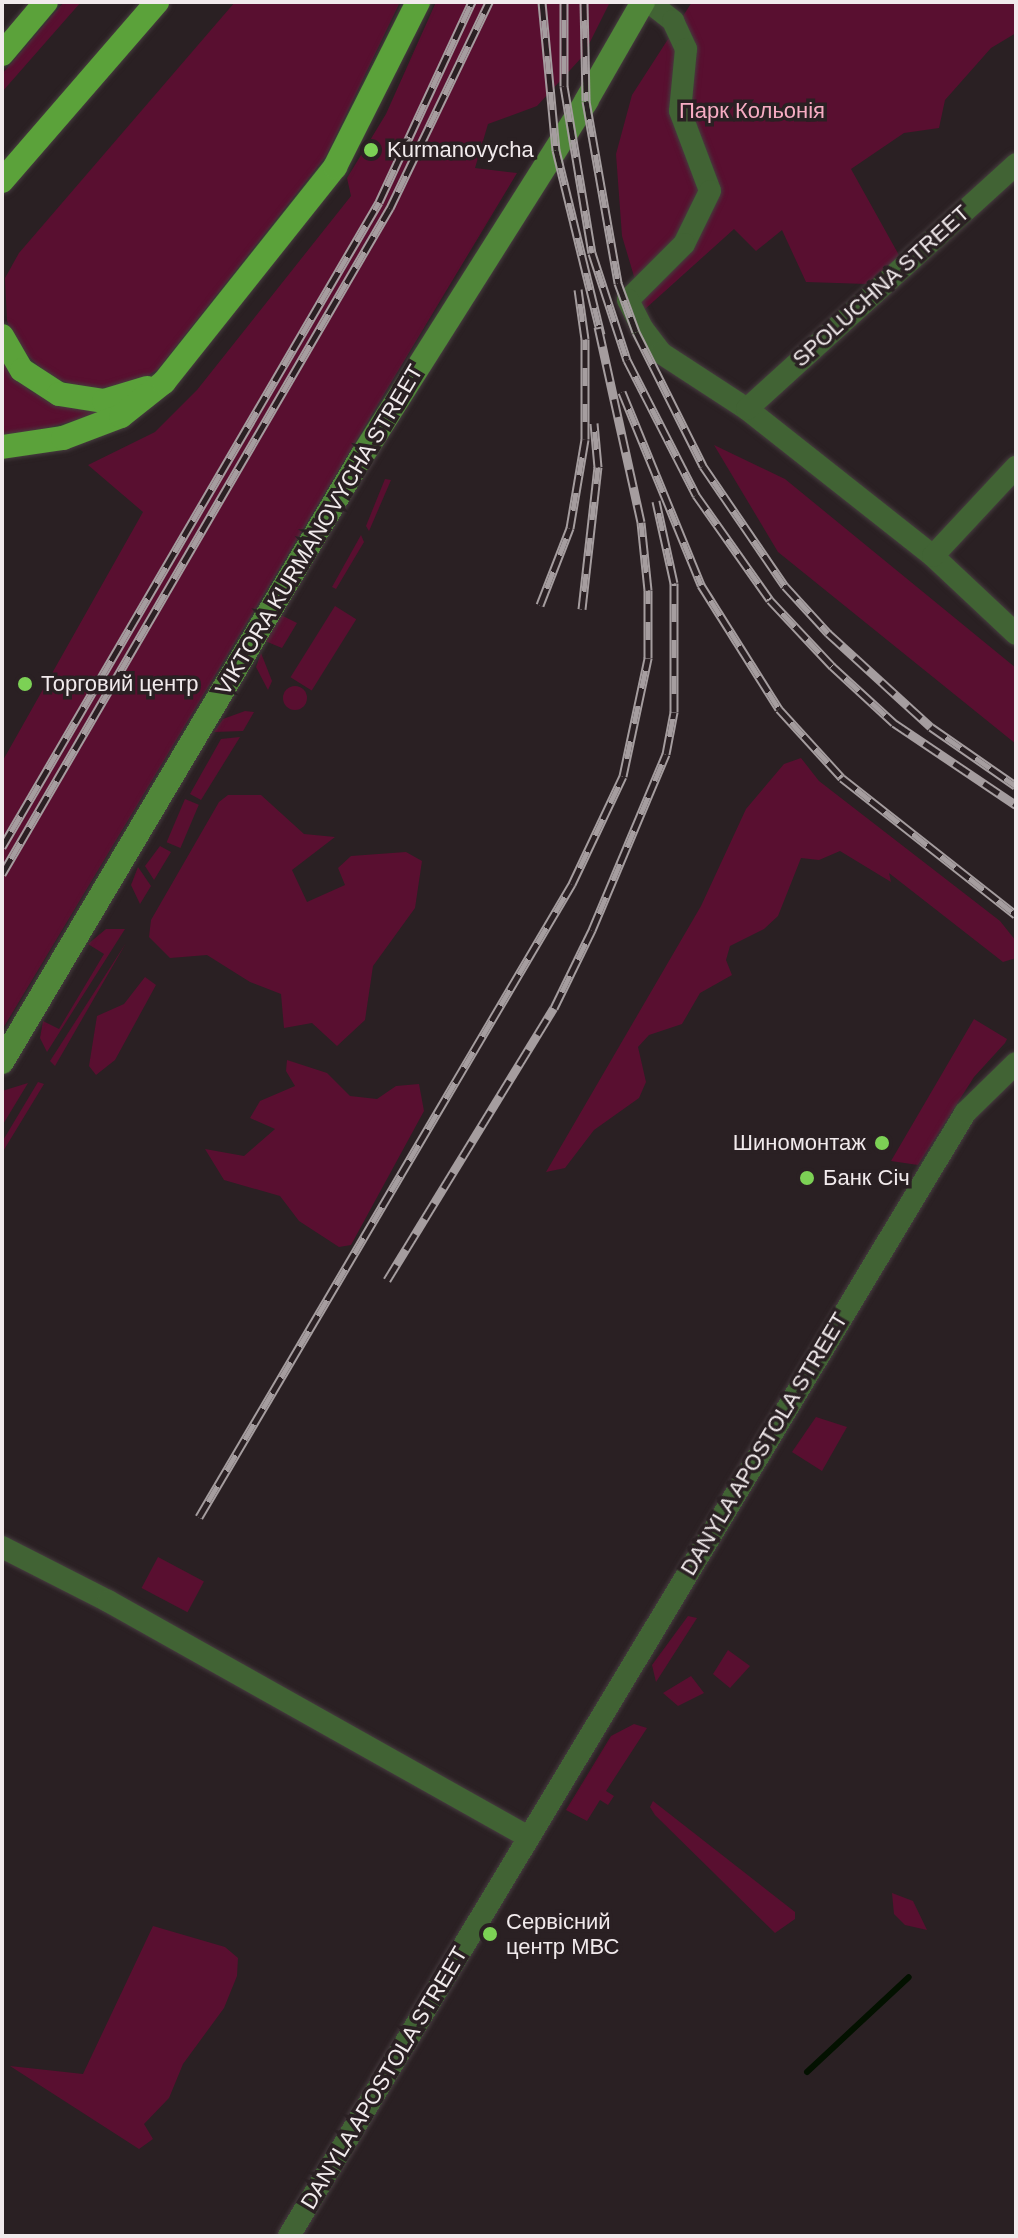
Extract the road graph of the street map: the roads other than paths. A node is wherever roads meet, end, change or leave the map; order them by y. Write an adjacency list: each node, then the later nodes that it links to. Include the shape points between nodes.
1 (46, 2): 6 (main road)
2 (157, 2): 8 (main road)
3 (418, 2): 10 (main road, via 335,167)
4 (643, 2): 16 (street, VIKTORA KURMANOVYCHA STREET, via 362,456)
5 (649, 2): 11 (street, via 673,21 686,49 680,111 710,191 684,244 628,300 661,353)
6 (2, 54)
7 (1016, 164): 11 (street, SPOLUCHNA STREET)
8 (2, 181)
9 (2, 336): 10 (main road, via 22,370 59,394 104,401)
10 (164, 382): 12 (main road, via 121,416 63,438)
11 (747, 409): 14 (street)
12 (2, 447)
13 (1016, 467): 14 (street)
14 (933, 556): 15 (street)
15 (1016, 634)
16 (2, 1062)
17 (1016, 1063): 19 (street, DANYLA APOSTOLA STREET, via 965,1113)
18 (2, 1547): 19 (street)
19 (526, 1836): 20 (street, DANYLA APOSTOLA STREET, via 426,2013)
20 (289, 2236)

